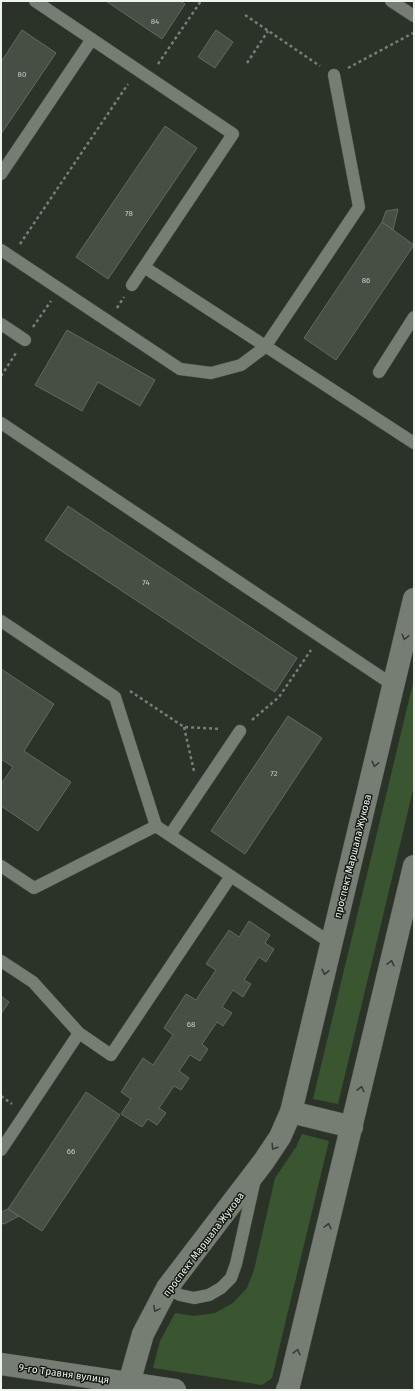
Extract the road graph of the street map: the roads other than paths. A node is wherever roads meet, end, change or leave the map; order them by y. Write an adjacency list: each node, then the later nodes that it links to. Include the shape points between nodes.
1 (35, 1): 4 (lane)
2 (392, 1): 3 (lane)
3 (414, 16)
4 (92, 39): 6 (lane); 8 (lane, via 233,134)
5 (334, 75): 13 (lane, via 359,207)
6 (1, 174)
7 (1, 250): 13 (lane, via 180,370 211,373 241,365)
8 (144, 268): 9 (lane); 13 (lane)
9 (132, 285)
10 (414, 316): 14 (lane)
11 (1, 324): 12 (lane)
12 (25, 340)
13 (265, 346): 16 (lane)
14 (379, 372)
15 (1, 423): 19 (lane)
16 (414, 443)
17 (414, 599): 19 (street, проспект Маршала Жукова, one-way to 19)
18 (1, 621): 21 (lane, via 115,697)
19 (394, 685): 26 (street, проспект Маршала Жукова, one-way to 26)
20 (240, 731): 22 (lane)
21 (156, 826): 22 (lane); 23 (lane, via 34,888)
22 (170, 835): 25 (lane)
23 (1, 866)
24 (414, 866): 30 (street, one-way to 24)
25 (231, 876): 26 (lane); 28 (lane, via 112,1055)
26 (332, 943): 29 (street, проспект Маршала Жукова, one-way to 29)
27 (1, 961): 28 (lane, via 33,982)
28 (79, 1033): 31 (lane)
29 (291, 1112): 30 (street); 32 (street, проспект Маршала Жукова, one-way to 32, via 280,1137)
30 (352, 1127): 37 (street, one-way to 30)
31 (1, 1150)
32 (258, 1170): 33 (street, проспект Маршала Жукова); 33 (lane, via 231,1278 209,1295 194,1298 180,1295)
33 (167, 1288): 35 (street, проспект Маршала Жукова, one-way to 35, via 143,1334)
34 (1, 1364): 35 (street, 9-го Травня вулиця)
35 (130, 1383): 36 (street, 9-го Травня вулиця)
36 (175, 1390)
37 (287, 1390)

